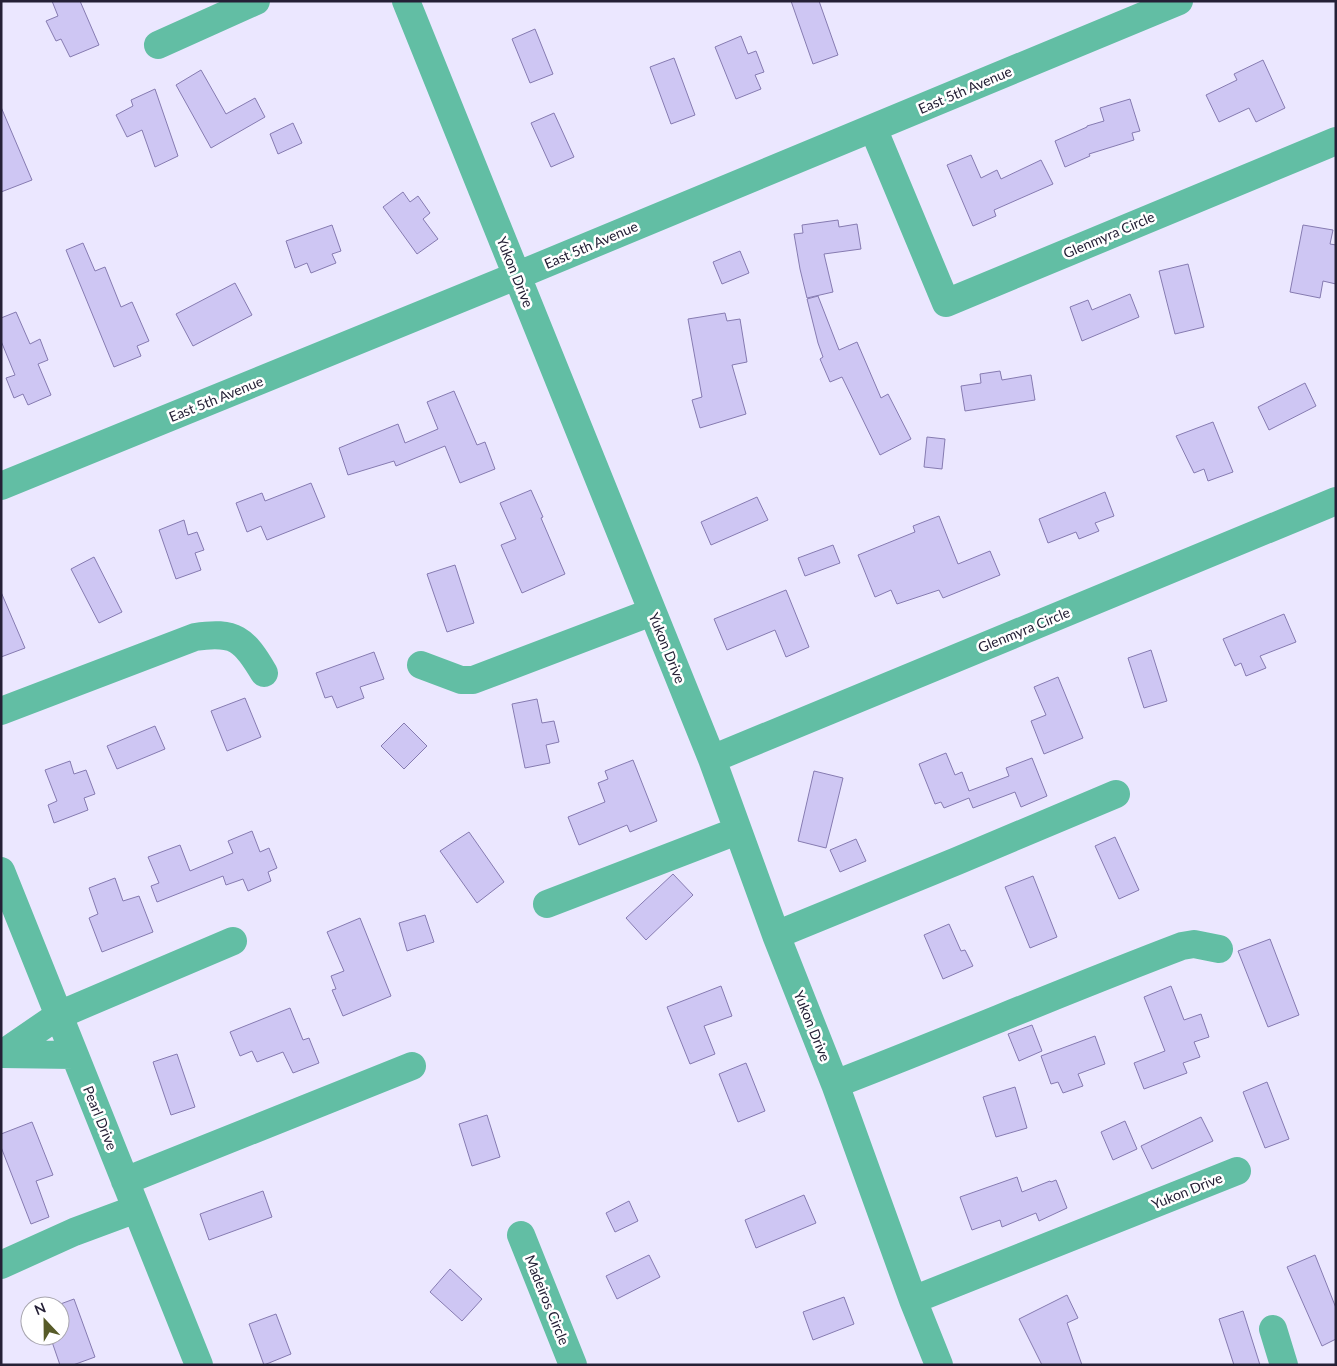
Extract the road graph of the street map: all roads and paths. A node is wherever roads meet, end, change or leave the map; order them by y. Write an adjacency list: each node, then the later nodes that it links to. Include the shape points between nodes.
1 (256, 1): 4 (street)
2 (406, 1): 7 (street, Yukon Drive)
3 (1179, 1): 5 (street, East 5th Avenue)
4 (158, 44)
5 (874, 128): 6 (street, Glenmyra Circle, via 946,303); 7 (street, East 5th Avenue)
6 (1336, 141)
7 (516, 276): 8 (street, East 5th Avenue); 10 (street, Yukon Drive)
8 (1, 486)
9 (1336, 501): 14 (street, Glenmyra Circle)
10 (652, 612): 11 (street, via 473,680 461,680); 14 (street, Yukon Drive)
11 (421, 665)
12 (264, 673): 13 (street, via 252,653 237,639 215,634 195,637)
13 (1, 711)
14 (712, 759): 16 (street, Yukon Drive)
15 (1116, 794): 19 (street)
16 (737, 831): 18 (street); 19 (street, Yukon Drive)
17 (2, 876): 22 (street, Pearl Drive)
18 (547, 904)
19 (776, 936): 26 (street, Yukon Drive)
20 (233, 941): 22 (street)
21 (1219, 949): 26 (street, via 1194,944 1182,946)
22 (59, 1015): 23 (street); 24 (street, Pearl Drive)
23 (2, 1054): 24 (street)
24 (74, 1055): 28 (street, Pearl Drive)
25 (412, 1066): 28 (street)
26 (835, 1084): 32 (street, Yukon Drive)
27 (1237, 1171): 32 (street, Yukon Drive)
28 (125, 1181): 29 (street, Pearl Drive)
29 (136, 1209): 31 (street, via 74,1232); 34 (street, Pearl Drive)
30 (522, 1235): 35 (street, Madeiros Circle)
31 (1, 1265)
32 (913, 1300): 36 (street, Yukon Drive)
33 (1273, 1329): 37 (street)
34 (198, 1365)
35 (573, 1365)
36 (939, 1365)
37 (1284, 1365)

